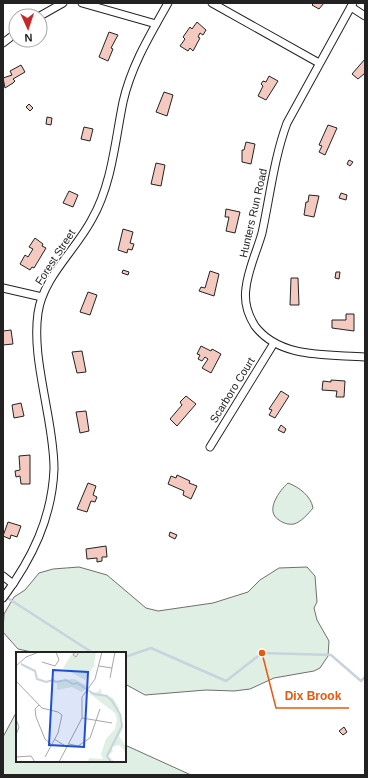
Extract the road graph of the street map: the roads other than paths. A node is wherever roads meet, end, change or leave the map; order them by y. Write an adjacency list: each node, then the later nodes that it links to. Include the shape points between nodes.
1 (63, 3): 6 (street)
2 (82, 3): 8 (street)
3 (168, 3): 8 (street, Forest Street)
4 (212, 3): 9 (street)
5 (352, 5): 7 (street); 9 (street, Hunters Run Road)
6 (48, 11)
7 (365, 16)
8 (156, 24): 11 (street, Forest Street, via 130,78 98,208)
9 (319, 63): 12 (street, Hunters Run Road, via 291,112 283,132 262,232 246,283 245,297 250,316 262,334)
10 (3, 288): 11 (street)
11 (42, 297): 16 (street, Forest Street, via 37,328 54,469 51,494 39,538)
12 (274, 344): 13 (street, Hunters Run Road, via 297,351); 14 (street, Scarboro Court)
13 (365, 357)
14 (210, 447)
15 (3, 576): 16 (street)
16 (11, 587): 17 (street, Forest Street)
17 (3, 598)

